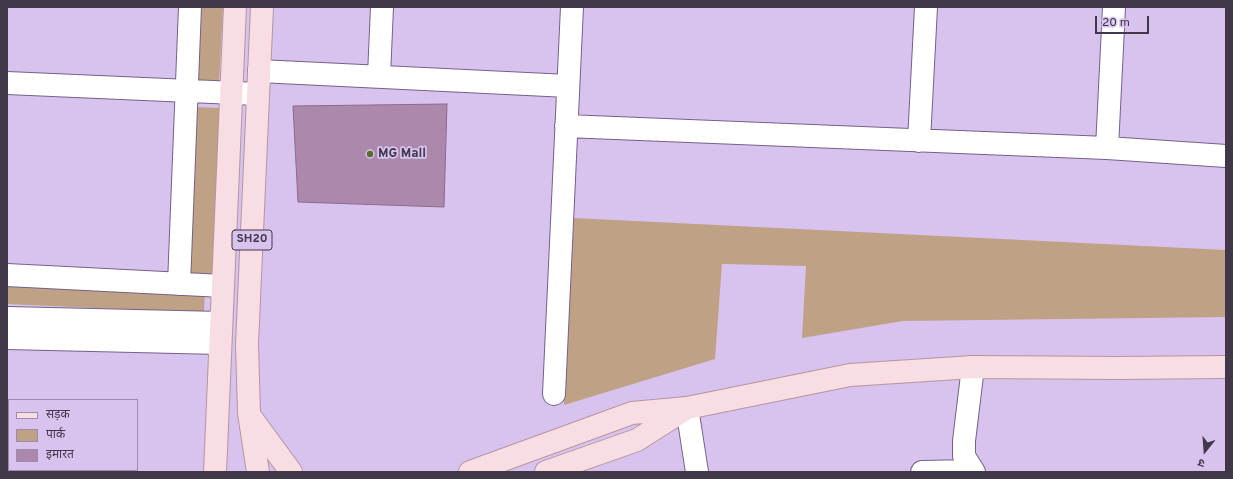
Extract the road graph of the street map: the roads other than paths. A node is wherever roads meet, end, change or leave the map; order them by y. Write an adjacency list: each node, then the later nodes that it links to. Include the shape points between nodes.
1 (190, 7): 12 (street)
2 (235, 7): 13 (main road, SH20)
3 (262, 7): 8 (main road, SH20)
4 (382, 7): 9 (street)
5 (572, 7): 11 (street)
6 (926, 7): 16 (street)
7 (1114, 7): 17 (street)
8 (259, 71): 9 (street); 14 (main road, SH20)
9 (379, 76): 11 (street)
10 (7, 83): 12 (street)
11 (568, 86): 15 (street)
12 (187, 91): 13 (street); 20 (street)
13 (232, 93): 14 (street); 21 (main road, SH20)
14 (258, 94): 29 (main road, SH20, via 247,344)
15 (566, 126): 16 (street); 27 (street)
16 (919, 140): 17 (street)
17 (1107, 148): 18 (street)
18 (1226, 156)
19 (7, 275): 20 (street)
20 (179, 284): 21 (street)
21 (223, 286): 23 (main road, SH20)
22 (7, 318): 23 (street)
23 (221, 333): 24 (street); 30 (main road, SH20)
24 (7, 338)
25 (972, 367): 26 (main road); 28 (main road, via 850,375); 31 (street, via 964,456)
26 (1226, 367)
27 (554, 394)
28 (687, 408): 36 (main road, via 632,413); 37 (main road, via 637,440); 38 (street)
29 (249, 413): 34 (main road, SH20); 35 (main road)
30 (217, 436): 32 (main road, SH20); 33 (main road, SH20)
31 (973, 471): 39 (street)
32 (200, 472)
33 (215, 472)
34 (258, 472)
35 (291, 472)
36 (470, 472)
37 (546, 472)
38 (697, 472)
39 (922, 472)

